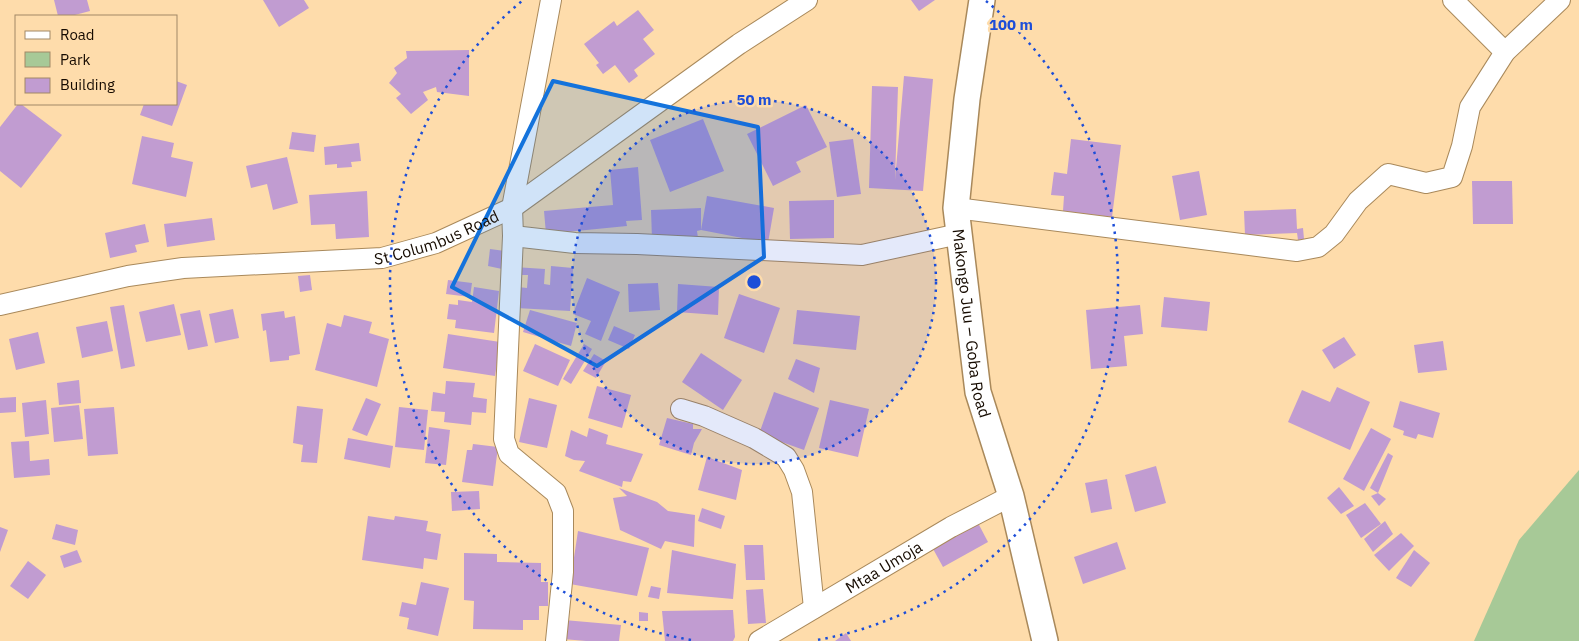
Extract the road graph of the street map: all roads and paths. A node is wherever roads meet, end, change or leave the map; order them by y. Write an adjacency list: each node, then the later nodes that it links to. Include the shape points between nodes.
1 (551, 0): 7 (street)
2 (807, 0): 7 (street, St Columbus Road, via 739,44)
3 (982, 0): 8 (street, Makongo Juu – Goba Road)
4 (1453, 0): 6 (street)
5 (1560, 0): 6 (street)
6 (1505, 52): 8 (street, via 1470,107 1452,177 1426,183 1388,174 1358,201 1334,234 1318,247 1297,251)
7 (512, 208): 10 (street); 11 (street, St Columbus Road, via 436,243 382,258 183,268 128,276)
8 (956, 208): 9 (street, Makongo Juu – Goba Road)
9 (959, 234): 10 (street, via 862,255 575,243); 13 (street, Makongo Juu – Goba Road, via 978,392)
10 (513, 236): 15 (street, via 504,439 509,454 556,493 563,511 563,572)
11 (0, 305)
12 (681, 409): 14 (street, via 754,438 786,457 802,492)
13 (1010, 496): 14 (street, Mtaa Umoja); 17 (street, Makongo Juu – Goba Road)
14 (814, 608): 16 (street, Mtaa Umoja)
15 (556, 641)
16 (759, 641)
17 (1045, 641)

